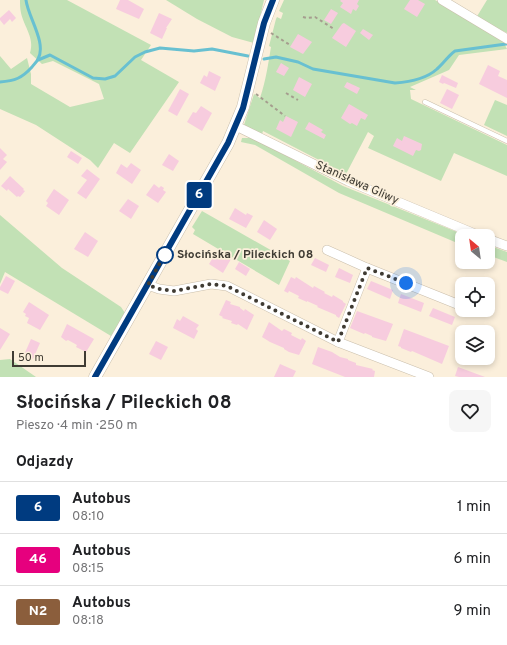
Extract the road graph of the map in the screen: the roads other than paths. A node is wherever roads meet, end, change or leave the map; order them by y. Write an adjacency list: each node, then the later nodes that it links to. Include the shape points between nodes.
1 (273, 0): 5 (street, via 264,23 243,108)
2 (442, 0): 3 (street)
3 (507, 39)
4 (425, 102): 6 (lane)
5 (236, 126): 7 (street, Stanisława Gliwy, via 348,181); 12 (street)
6 (507, 141)
7 (463, 229)
8 (495, 242): 9 (street)
9 (507, 246)
10 (327, 250): 11 (street)
11 (367, 268): 13 (street); 14 (street)
12 (148, 285): 14 (street, via 174,291 211,284 227,286); 15 (street)
13 (455, 303)
14 (338, 342): 16 (street)
15 (95, 377)
16 (429, 377)

